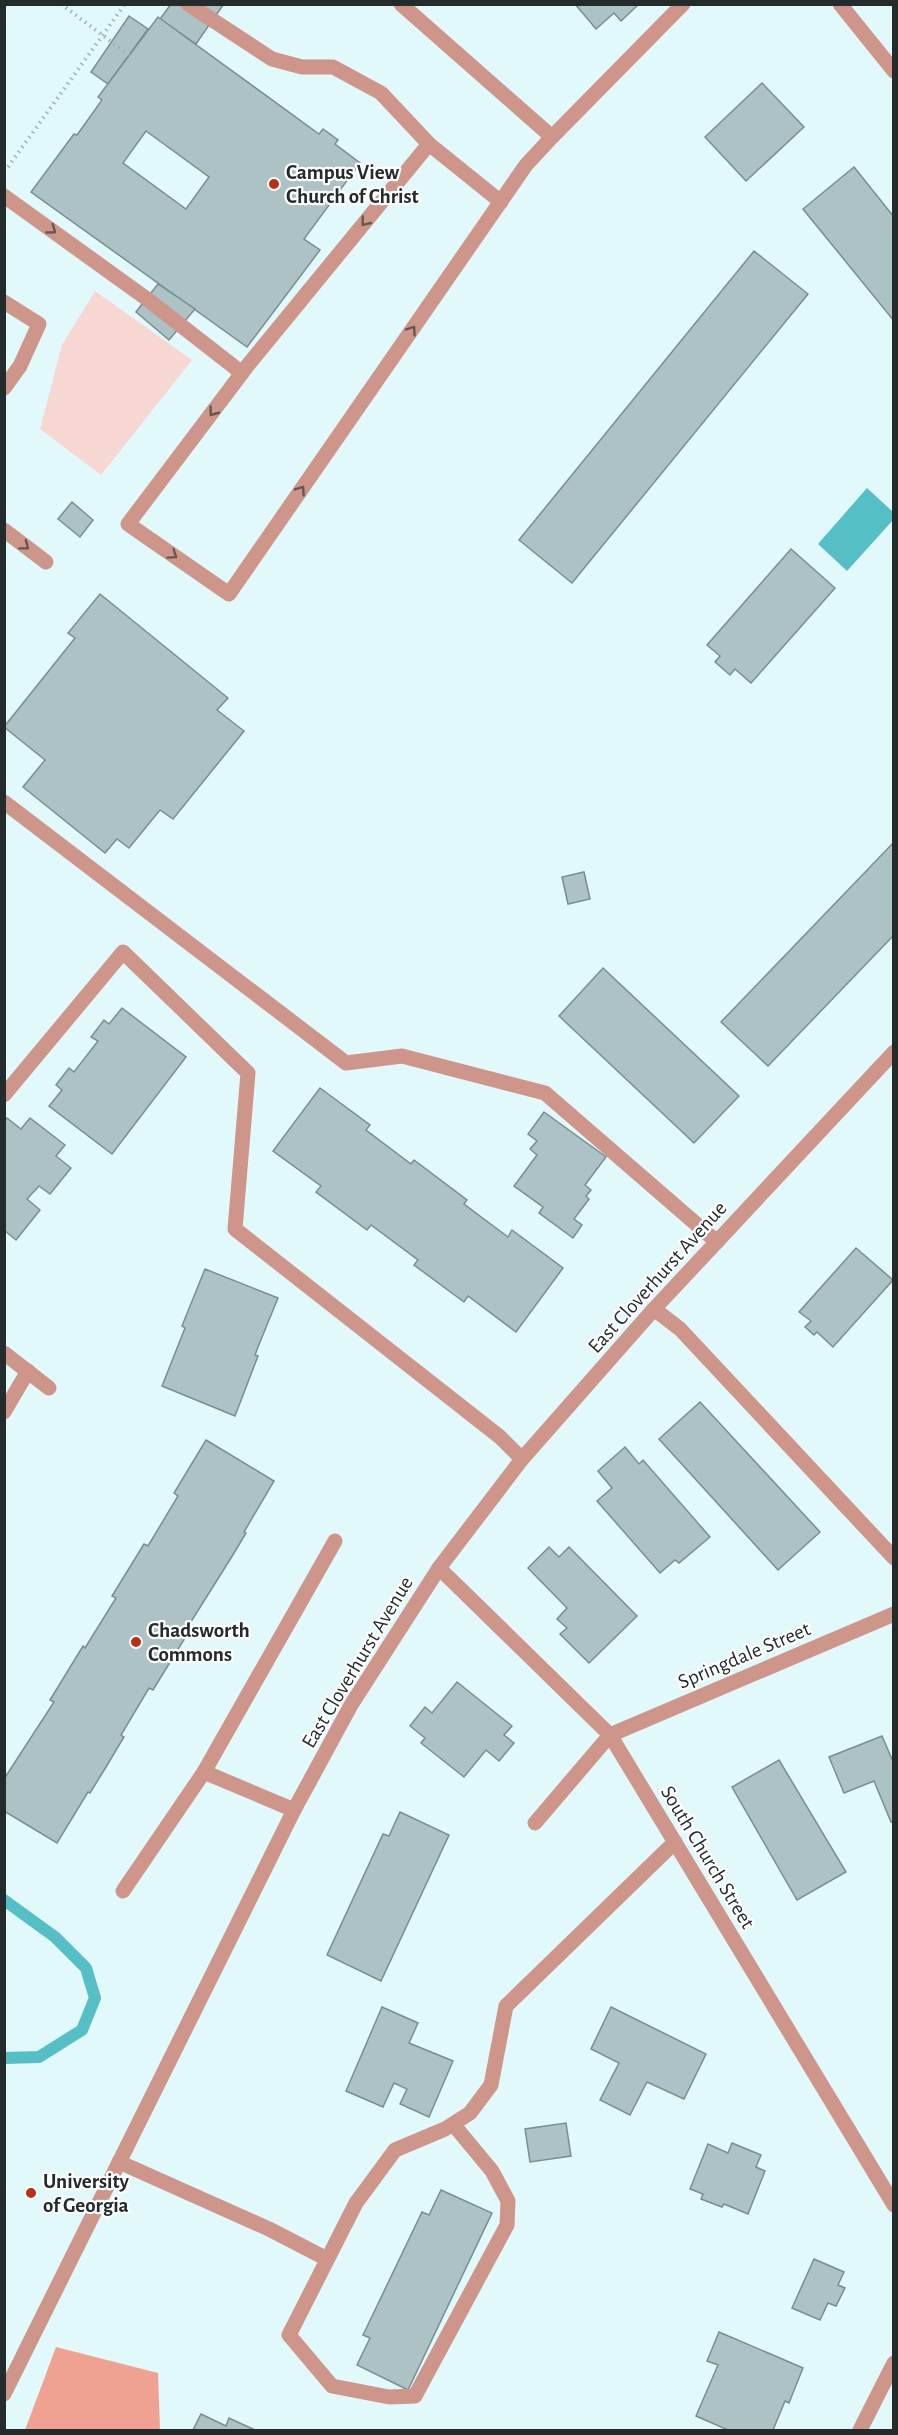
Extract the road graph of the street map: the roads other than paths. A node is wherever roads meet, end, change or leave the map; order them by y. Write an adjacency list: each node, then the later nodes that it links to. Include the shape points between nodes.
1 (188, 4): 7 (street, via 272,59 302,67 333,67 381,93)
2 (401, 4): 6 (street)
3 (683, 4): 6 (street)
4 (840, 4): 5 (street)
5 (894, 71)
6 (552, 137): 9 (street, via 526,165)
7 (429, 144): 9 (street); 11 (street, one-way to 11)
8 (4, 196): 11 (street, one-way to 11)
9 (501, 202): 11 (street, one-way to 9, via 128,524 229,594)
10 (4, 302): 12 (street, via 39,324 20,366)
11 (242, 373)
12 (4, 388)
13 (4, 530): 14 (street, one-way to 14)
14 (46, 562)
15 (4, 802): 18 (street, via 346,1064 402,1056 545,1093)
16 (894, 1052): 18 (street, East Cloverhurst Avenue)
17 (4, 1095): 24 (street, via 123,952 248,1072 235,1229 500,1437)
18 (717, 1242): 19 (street, East Cloverhurst Avenue)
19 (654, 1309): 24 (street, East Cloverhurst Avenue); 26 (street, via 680,1329)
20 (4, 1353): 21 (street)
21 (28, 1371): 22 (street); 23 (street)
22 (49, 1388)
23 (4, 1412)
24 (522, 1459): 27 (street, East Cloverhurst Avenue)
25 (335, 1541): 30 (street)
26 (894, 1558)
27 (439, 1568): 29 (street, South Church Street); 31 (street, East Cloverhurst Avenue, via 351,1705)
28 (894, 1614): 29 (street, Springdale Street)
29 (610, 1734): 32 (street); 33 (street, South Church Street)
30 (204, 1772): 31 (street); 34 (street)
31 (294, 1810): 36 (street, East Cloverhurst Avenue)
32 (535, 1823)
33 (675, 1842): 35 (street, via 506,2006 491,2085 470,2113); 37 (street, South Church Street)
34 (123, 1891)
35 (453, 2124): 38 (street, via 395,2150 356,2203); 38 (street, via 492,2170 508,2201 507,2226 416,2396 389,2397 332,2386 289,2334)
36 (119, 2162): 38 (street); 40 (street, East Cloverhurst Avenue)
37 (894, 2205)
38 (327, 2259)
39 (894, 2363): 41 (street)
40 (4, 2394)
41 (860, 2430)

